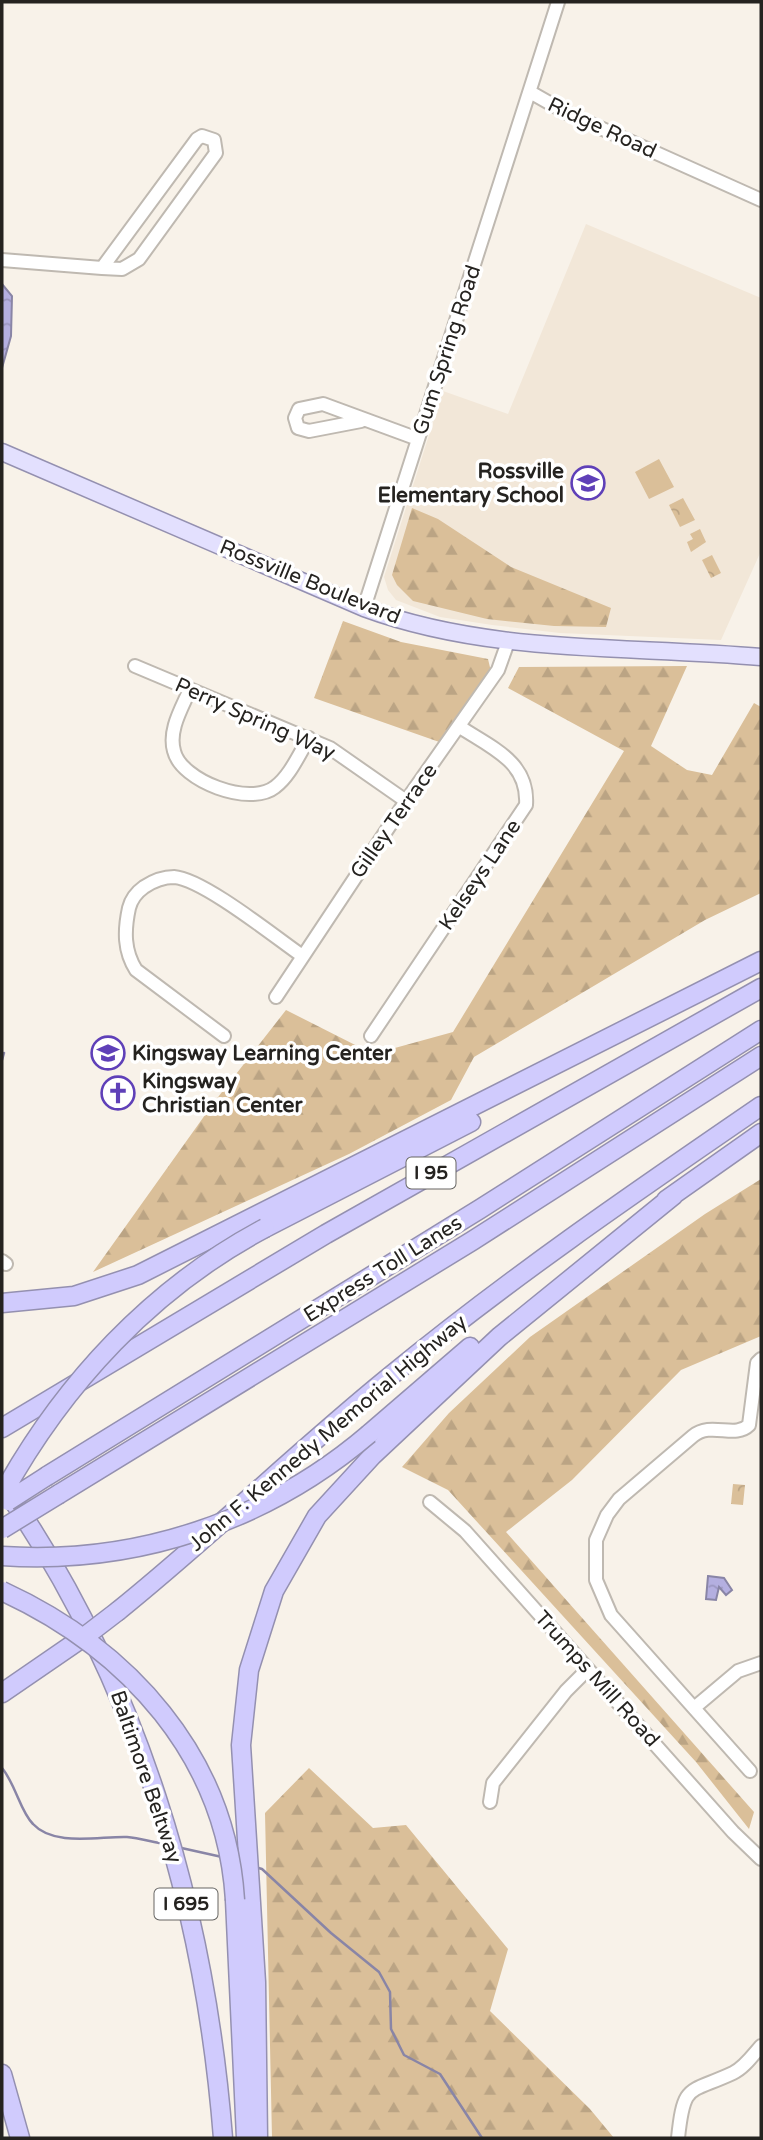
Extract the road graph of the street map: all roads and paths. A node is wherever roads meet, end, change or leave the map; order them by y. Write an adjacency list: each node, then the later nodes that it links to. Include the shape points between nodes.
1 (558, 2): 2 (street, Ridge Road)
2 (530, 92): 4 (street, Ridge Road); 9 (street, Gum Spring Road)
3 (158, 191): 5 (street); 5 (street, via 197,139 202,136 214,141 216,153); 7 (street)
4 (761, 200)
5 (178, 206): 7 (street, via 134,264)
6 (2, 260): 7 (street)
7 (102, 268)
8 (361, 421): 9 (street)
9 (418, 439): 11 (street, Gum Spring Road)
10 (2, 452): 11 (main road, Rossville Boulevard)
11 (364, 608): 12 (main road, Rossville Boulevard, via 440,631)
12 (508, 642): 13 (main road, Rossville Boulevard); 16 (street, Gilley Terrace, via 498,670)
13 (761, 657)
14 (135, 666): 15 (street, Perry Spring Way)
15 (190, 689): 17 (street, Perry Spring Way); 17 (street, via 174,731 174,752 182,768 220,788 244,795 266,793 284,777)
16 (460, 727): 18 (street, Gilley Terrace); 26 (street, Kelseys Lane, via 516,766 524,777 526,805)
17 (309, 738): 18 (street, Perry Spring Way)
18 (406, 801): 19 (street, Gilley Terrace)
19 (301, 955): 23 (street, Gilley Terrace); 25 (street, via 187,880 162,878 139,891 127,916 129,959 136,970)
20 (761, 961): 31 (highway, via 138,1275 60,1299)
21 (761, 968): 35 (highway, bridge, via 265,1228 180,1283 109,1347 47,1422)
22 (761, 988): 33 (highway, I 95, via 348,1220)
23 (275, 997)
24 (761, 1030): 37 (highway, Express Toll Lanes, bridge)
25 (224, 1036)
26 (371, 1036)
27 (761, 1056): 38 (highway, Express Toll Lanes, bridge, via 472,1241)
28 (761, 1106): 43 (highway, John F. Kennedy Memorial Highway, bridge, via 500,1290 387,1378 118,1611)
29 (761, 1133): 30 (highway)
30 (674, 1195): 39 (highway, bridge, via 555,1280 333,1463 288,1493 205,1530 108,1552); 48 (highway, via 435,1394 340,1488 290,1558 268,1605 249,1670 241,1745 247,1830)
31 (2, 1303)
32 (761, 1359): 44 (street, via 749,1425 738,1431 699,1430 619,1499 596,1540 596,1580 611,1615)
33 (2, 1428)
34 (2, 1484): 52 (highway, Baltimore Beltway / I 695, via 50,1555 80,1611 145,1761 195,1944)
35 (2, 1495)
36 (430, 1502): 42 (street, Trumps Mill Road, via 465,1531)
37 (2, 1504)
38 (2, 1529)
39 (2, 1556)
40 (2, 1591): 48 (highway, bridge, via 88,1640 131,1676 168,1716 196,1762 215,1807)
41 (761, 1663): 44 (street, via 738,1671)
42 (587, 1670): 46 (street, via 493,1783); 47 (street, Trumps Mill Road)
43 (2, 1693)
44 (694, 1708): 45 (street)
45 (750, 1771)
46 (489, 1802)
47 (761, 1859)
48 (243, 1898): 53 (highway); 54 (highway)
49 (761, 2046): 55 (street, via 735,2072 703,2082 690,2093 681,2107)
50 (2, 2074): 51 (highway)
51 (20, 2138)
52 (223, 2138)
53 (246, 2138)
54 (258, 2138)
55 (678, 2138)

